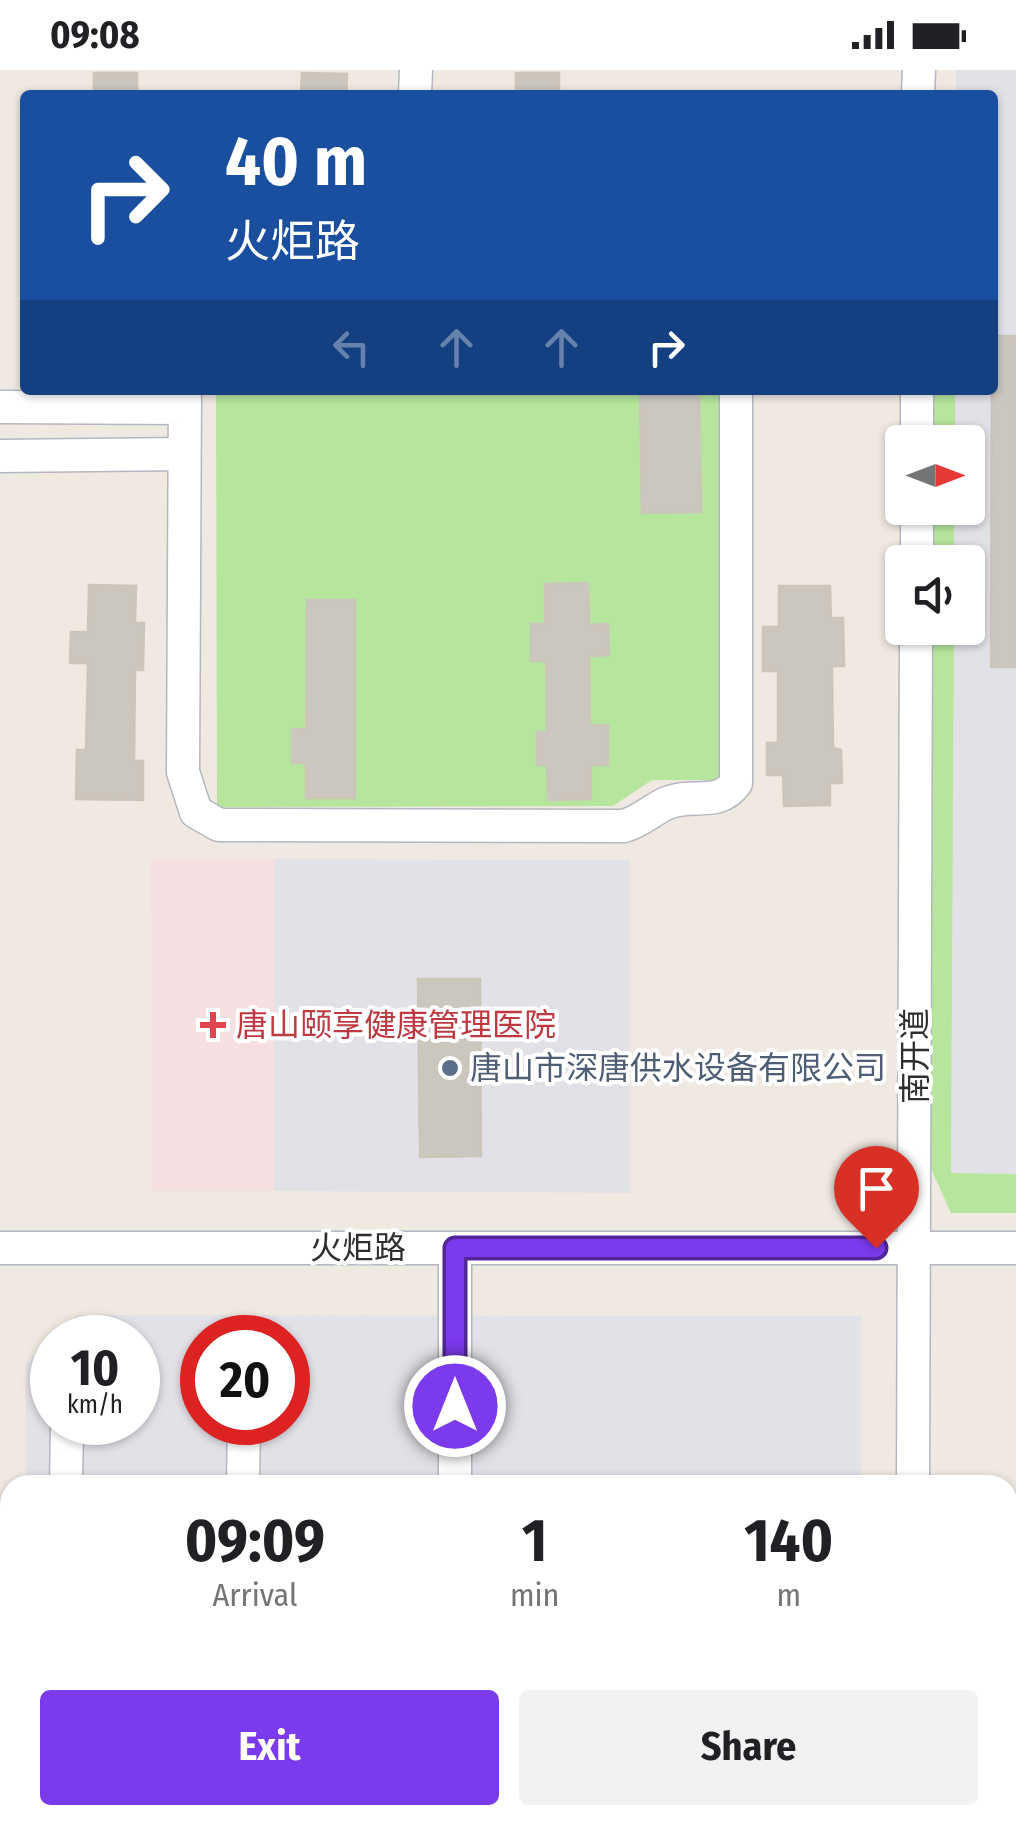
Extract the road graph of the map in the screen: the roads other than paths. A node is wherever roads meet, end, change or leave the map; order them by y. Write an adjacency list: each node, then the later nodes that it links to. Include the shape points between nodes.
1 (736, 395): 6 (street, via 736,784 718,798 675,800 624,826 220,825 196,812 183,772)
2 (917, 395): 5 (street)
3 (184, 399): 4 (street); 6 (street)
4 (0, 407)
5 (917, 425)
6 (184, 454): 7 (street)
7 (0, 456)
8 (916, 645): 11 (street, 南开道)
9 (0, 1248): 10 (street, 火炬路)
10 (455, 1248): 11 (street, 火炬路); 17 (street)
11 (914, 1248): 12 (street, 火炬路); 18 (street, 南开道)
12 (1016, 1248)
13 (67, 1445): 15 (street)
14 (244, 1445): 16 (street)
15 (66, 1475)
16 (244, 1475)
17 (455, 1475)
18 (913, 1475)

